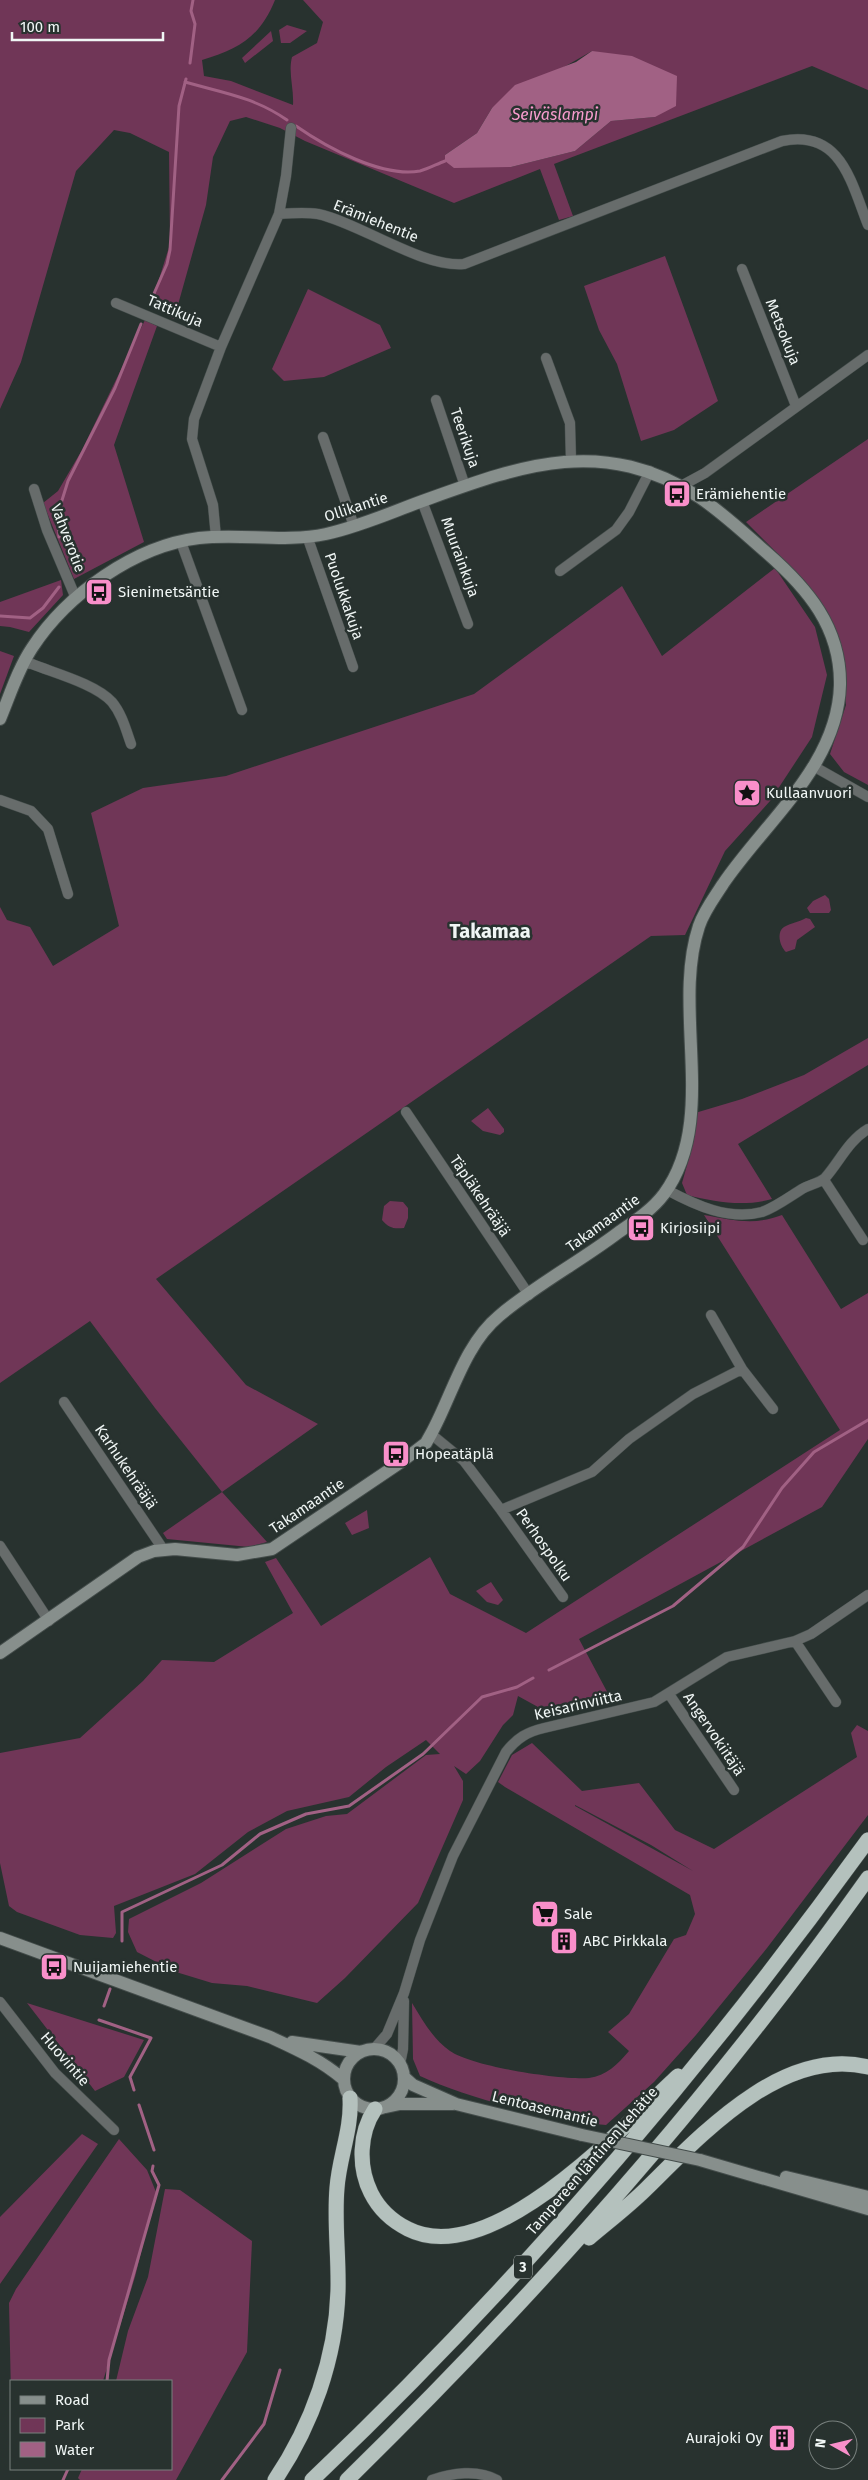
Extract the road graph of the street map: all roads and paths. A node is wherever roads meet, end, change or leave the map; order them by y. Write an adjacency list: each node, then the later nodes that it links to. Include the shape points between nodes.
1 (291, 128): 2 (street)
2 (279, 214): 3 (street, Erämiehentie, via 323,216 440,262 464,264 782,141 798,138 821,143 833,151 847,171); 6 (street)
3 (868, 225)
4 (742, 269): 10 (street, Metsokuja)
5 (116, 303): 6 (street, Tattikuja)
6 (221, 348): 20 (street, via 199,403 192,439 213,505)
7 (868, 355): 10 (street)
8 (546, 358): 12 (street, via 570,423)
9 (436, 400): 14 (street, Teerikuja)
10 (796, 406): 15 (street, via 705,473)
11 (323, 437): 18 (street)
12 (571, 461): 13 (street, Ollikantie, via 604,462); 14 (street, Ollikantie, via 530,466)
13 (650, 471): 15 (street, Ollikantie); 23 (street, via 616,530)
14 (465, 486): 17 (street, Ollikantie)
15 (681, 486): 22 (street, Ollikantie, via 714,508)
16 (34, 489): 24 (street, Vahverotie, via 46,530)
17 (422, 501): 18 (street, Ollikantie); 25 (street, Muurainkuja)
18 (354, 526): 19 (street, Ollikantie, via 320,536)
19 (307, 536): 20 (street, Ollikantie); 27 (street, Puolukkakuja)
20 (216, 537): 21 (street, Ollikantie)
21 (181, 542): 24 (street, Ollikantie, via 120,567); 28 (street)
22 (770, 556): 31 (street, Takamaantie, via 800,582 824,615 835,647 840,685 832,726)
23 (560, 571)
24 (75, 596): 26 (street, Ollikantie)
25 (468, 624)
26 (23, 663): 29 (street, Ollikantie); 30 (street, via 95,690 112,702 123,720)
27 (353, 667)
28 (242, 710)
29 (0, 719)
30 (131, 744)
31 (813, 766): 32 (street); 38 (street, Takamaantie, via 734,867 706,909 698,928 690,978 689,1128 683,1156)
32 (868, 797)
33 (0, 800): 34 (street, via 31,811 48,829)
34 (68, 894)
35 (406, 1112): 40 (street, Täpläkehrääjä)
36 (868, 1129): 37 (street, via 851,1143)
37 (824, 1180): 38 (street, via 808,1185 761,1212 740,1214 698,1207); 39 (street)
38 (667, 1190): 40 (street, Takamaantie, via 648,1211)
39 (863, 1240)
40 (529, 1295): 45 (street, Takamaantie, via 498,1317 477,1341)
41 (711, 1315): 42 (street)
42 (742, 1369): 44 (street); 46 (street, via 693,1394 629,1439 586,1475)
43 (64, 1402): 48 (street, Karhukehrääjä)
44 (773, 1409)
45 (432, 1434): 46 (street, via 464,1461); 48 (street, Takamaantie, via 426,1443 401,1462 272,1549 237,1555)
46 (501, 1510): 50 (street, Perhospolku)
47 (0, 1546): 51 (street)
48 (163, 1550): 51 (street, Takamaantie, via 138,1558)
49 (868, 1595): 52 (street, Keisarinviitta, via 811,1634)
50 (563, 1597)
51 (49, 1621): 53 (street, Takamaantie)
52 (794, 1641): 54 (street, Keisarinviitta, via 727,1657); 55 (street)
53 (0, 1653)
54 (669, 1694): 56 (street, Angervokiitäjä); 60 (street, Keisarinviitta, via 654,1702 528,1732 515,1740 453,1856 420,1940)
55 (836, 1702)
56 (734, 1790)
57 (868, 1840): 63 (highway, Tampereen läntinen kehätie / 3)
58 (868, 1878): 76 (highway, 3, via 740,2049)
59 (1, 1941): 62 (street)
60 (404, 1993): 64 (street, Keisarinviitta, via 387,2034); 65 (street, Keisarinviitta)
61 (0, 2002): 72 (street, Huovintie, via 55,2073)
62 (270, 2037): 64 (street, via 329,2048); 68 (street, via 310,2056)
63 (718, 2040): 71 (highway, via 565,2178 516,2212 469,2234 437,2236 415,2233 382,2210 370,2191 362,2165 366,2128); 78 (highway, Tampereen läntinen kehätie / 3, via 526,2264 377,2419)
64 (368, 2050): 65 (street, via 389,2053); 68 (street, via 348,2064)
65 (400, 2064): 67 (street)
66 (868, 2067): 76 (highway, via 841,2062 809,2067 750,2098 706,2130 646,2189)
67 (404, 2077): 70 (street, Lentoasemantie, via 413,2085); 71 (street, via 400,2095)
68 (344, 2079): 69 (street)
69 (350, 2098): 71 (street, via 359,2105); 77 (highway, via 337,2187 338,2292 334,2332 317,2398 300,2439)
70 (456, 2104): 71 (street, Lentoasemantie, via 400,2104); 73 (street, Lentoasemantie, bridge)
71 (380, 2108)
72 (114, 2130)
73 (744, 2171): 74 (street, Lentoasemantie, via 793,2178); 75 (street, Lentoasemantie)
74 (868, 2197)
75 (868, 2209)
76 (543, 2278): 79 (highway, 3)
77 (275, 2480)
78 (312, 2480)
79 (347, 2480)
80 (432, 2480): 81 (street, via 449,2474 466,2474)
81 (497, 2480)

